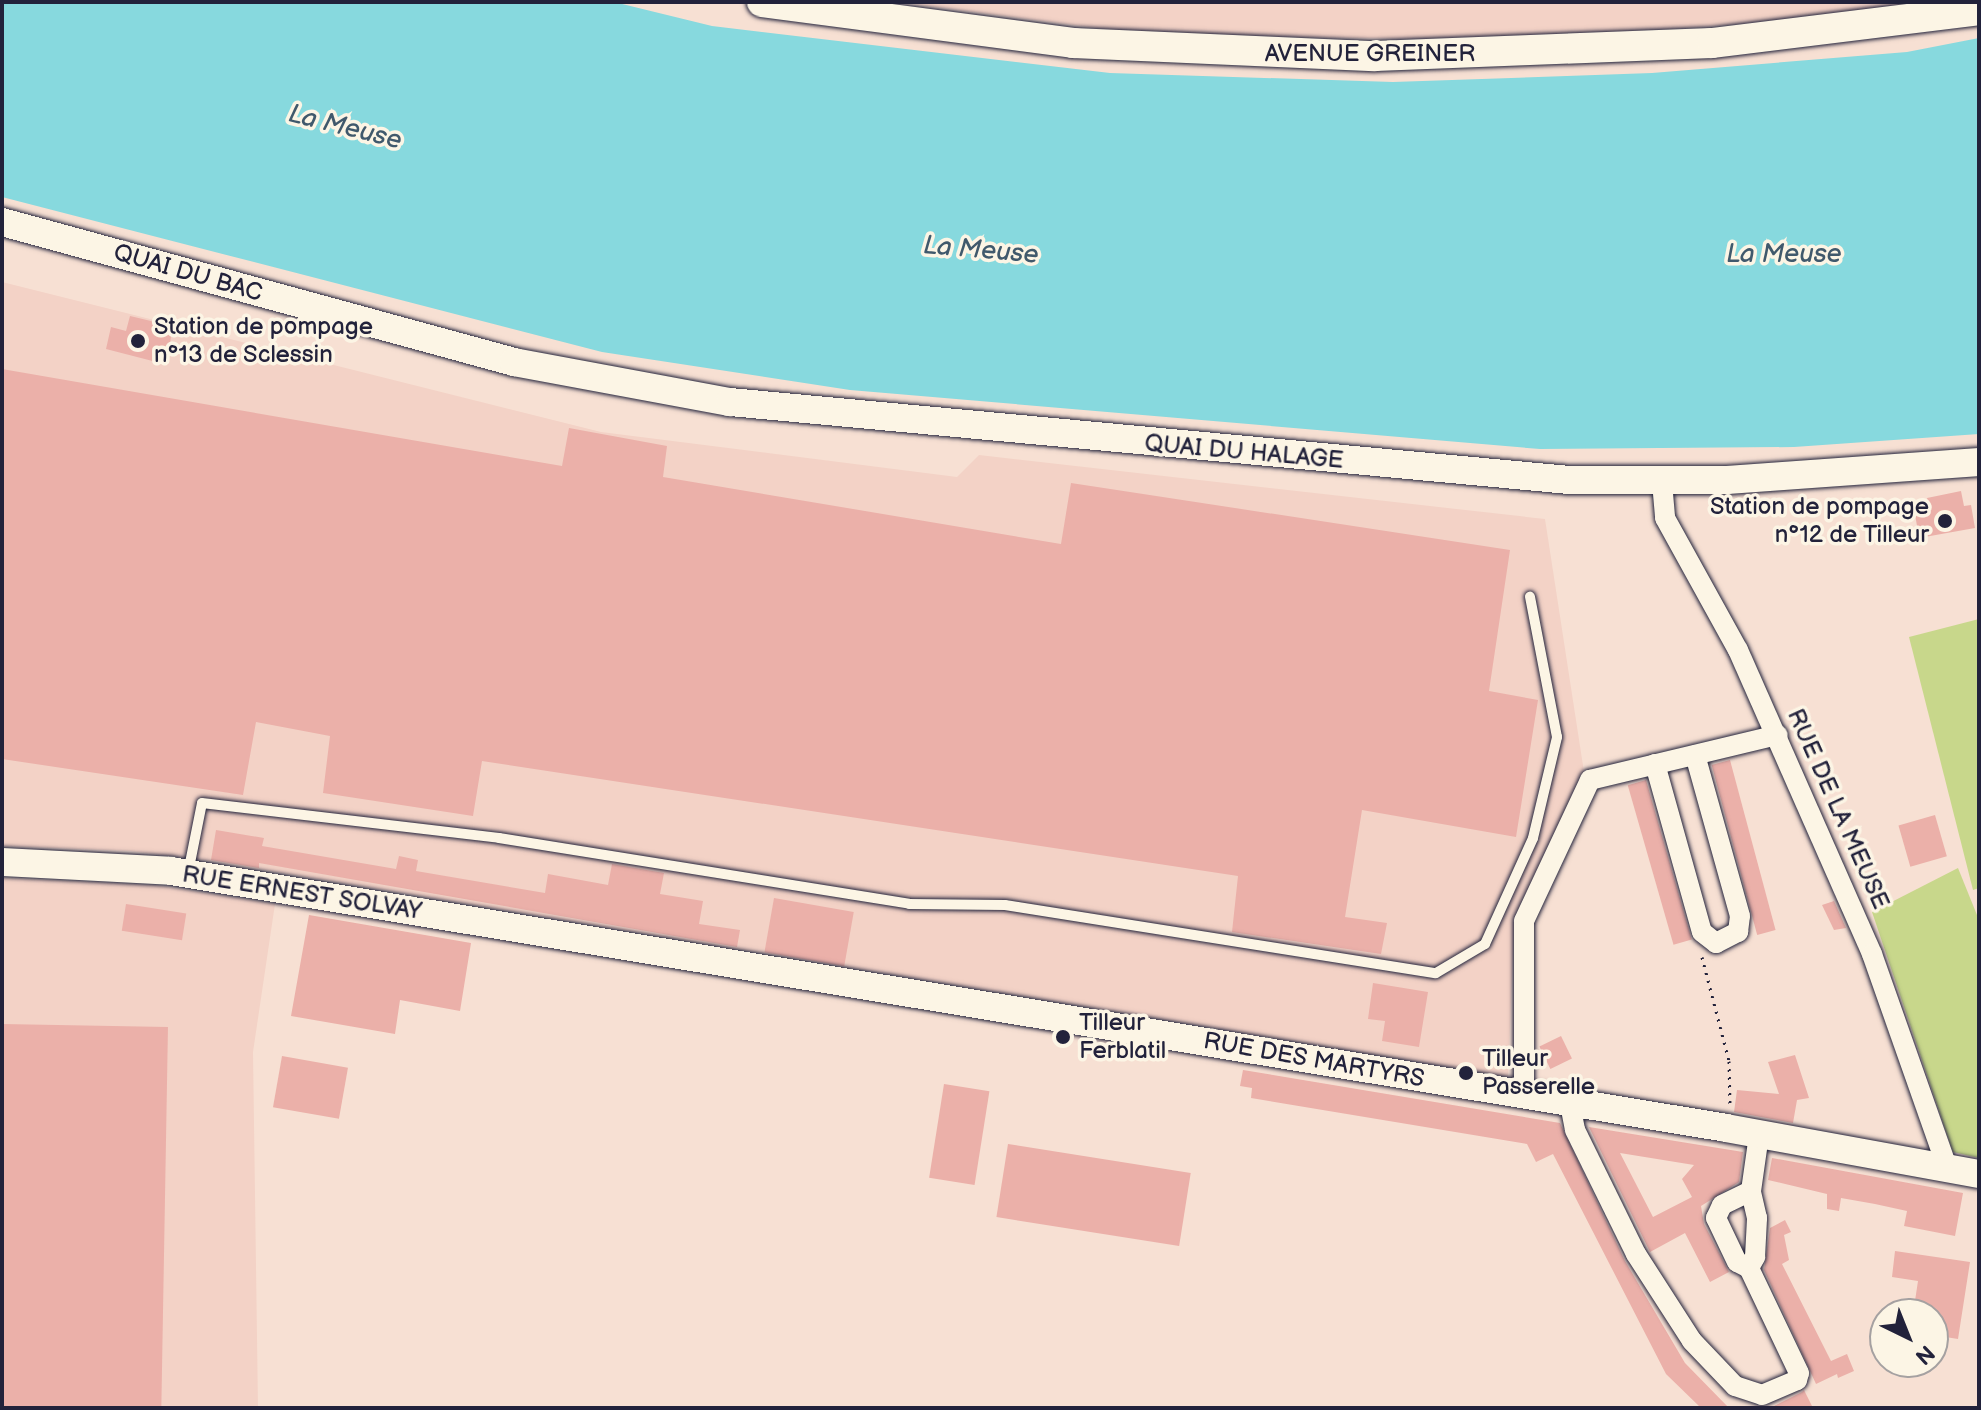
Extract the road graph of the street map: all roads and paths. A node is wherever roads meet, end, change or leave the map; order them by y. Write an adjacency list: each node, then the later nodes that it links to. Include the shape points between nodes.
1 (762, 2): 2 (main road, AVENUE GREINER, via 1073,43 1375,56 1712,43)
2 (1979, 10)
3 (2, 222): 4 (street, QUAI DU BAC)
4 (514, 362): 6 (street, QUAI DU HALAGE, via 730,402 1483,474)
5 (1979, 462): 6 (street, QUAI DU HALAGE)
6 (1662, 482): 8 (street, RUE DE LA MEUSE, via 1665,518)
7 (1530, 597): 12 (lane, via 1557,737 1533,838 1485,944 1436,973 1005,905 909,904 499,838 202,803)
8 (1778, 735): 9 (street); 19 (street, RUE DE LA MEUSE, via 1872,954)
9 (1695, 755): 10 (street); 13 (street, via 1740,916 1738,932 1716,943)
10 (1655, 764): 13 (street); 15 (street, via 1590,780 1524,921)
11 (2, 862): 12 (street, RUE ERNEST SOLVAY)
12 (188, 873): 14 (street, RUE ERNEST SOLVAY)
13 (1702, 932): 17 (path, via 1702,971 1733,1083)
14 (600, 942): 15 (street, RUE DES MARTYRS)
15 (1524, 1095): 16 (street, RUE DES MARTYRS)
16 (1570, 1104): 17 (street, RUE DES MARTYRS); 22 (street, via 1575,1130 1636,1254 1692,1341 1735,1386 1762,1395 1797,1380 1799,1373)
17 (1726, 1128): 18 (street, RUE DES MARTYRS)
18 (1759, 1135): 19 (street, RUE DES MARTYRS); 21 (street)
19 (1947, 1167): 20 (street, RUE DES MARTYRS)
20 (1979, 1174)
21 (1751, 1191): 22 (street, via 1757,1218 1755,1257); 22 (street, via 1722,1205 1716,1218 1737,1262)
22 (1749, 1268)

